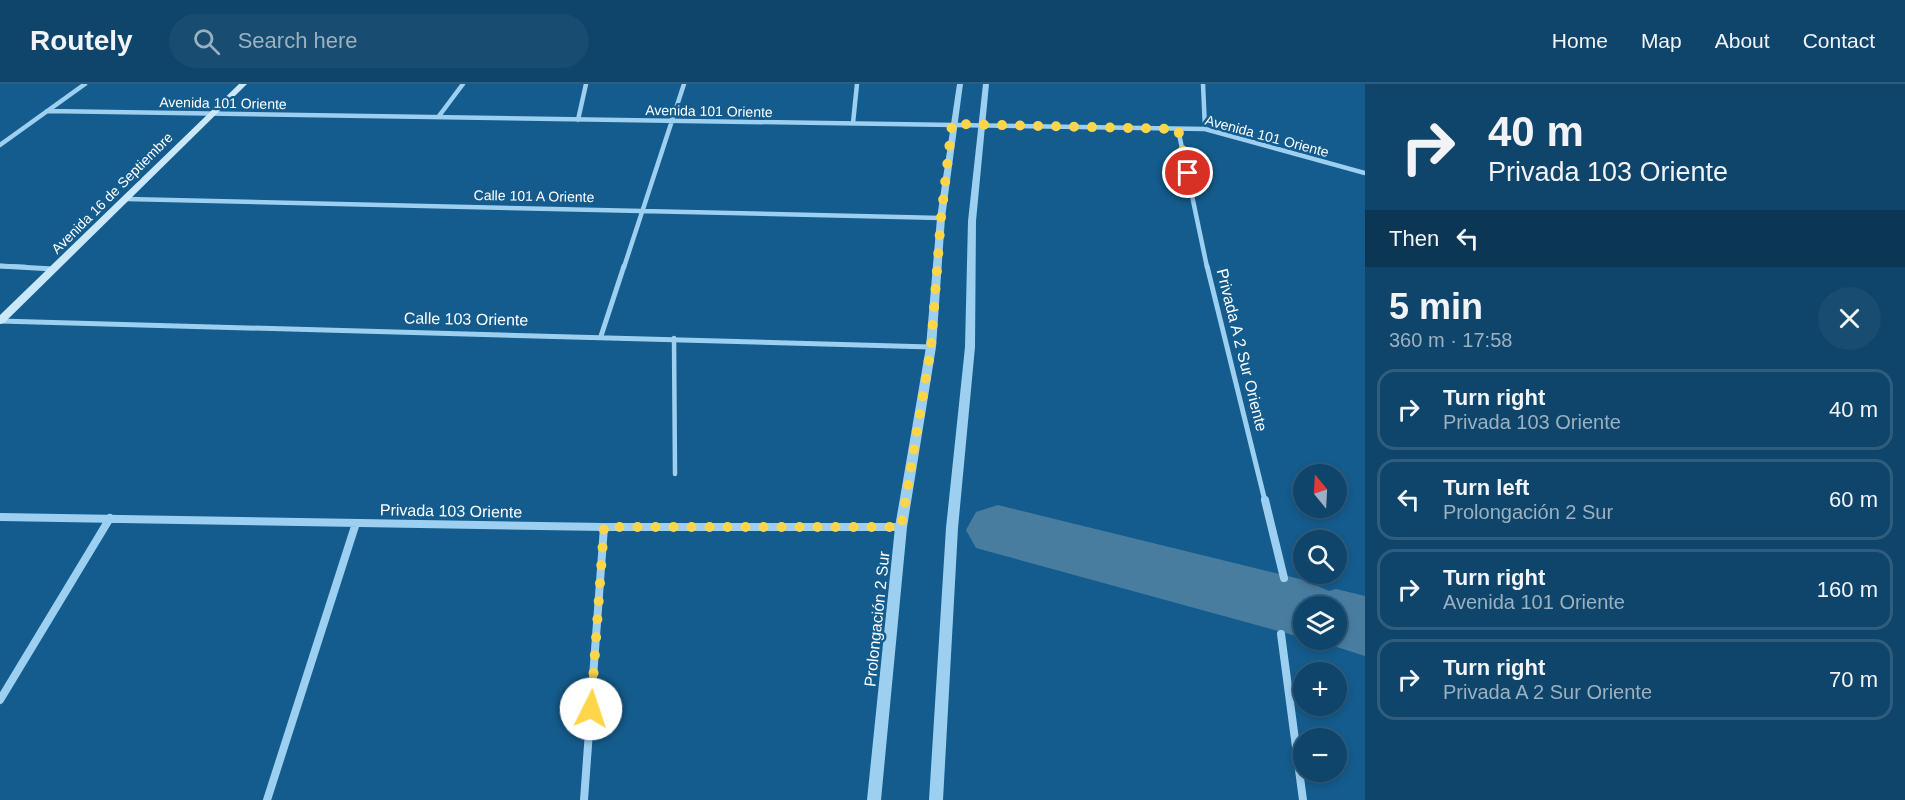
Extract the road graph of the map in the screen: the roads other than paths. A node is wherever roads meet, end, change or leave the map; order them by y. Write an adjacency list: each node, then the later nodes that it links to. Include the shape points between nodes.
1 (85, 84): 10 (street)
2 (243, 84): 11 (main road, Avenida 16 de Septiembre)
3 (463, 84): 12 (street)
4 (586, 84): 13 (street)
5 (684, 84): 14 (street)
6 (857, 84): 15 (street)
7 (960, 84): 16 (street, Prolongación 2 Sur)
8 (986, 84): 17 (street)
9 (1203, 84): 19 (street)
10 (47, 111): 11 (street, Avenida 101 Oriente); 20 (street)
11 (212, 114): 12 (street, Avenida 101 Oriente); 22 (main road, Avenida 16 de Septiembre)
12 (439, 116): 13 (street, Avenida 101 Oriente)
13 (578, 120): 14 (street, Avenida 101 Oriente)
14 (670, 121): 15 (street, Avenida 101 Oriente); 23 (street)
15 (853, 123): 16 (street, Avenida 101 Oriente)
16 (952, 124): 17 (street, Avenida 101 Oriente); 24 (street, Prolongación 2 Sur)
17 (982, 125): 18 (street, Avenida 101 Oriente); 43 (street, via 972,221 970,347 952,528)
18 (1178, 129): 19 (street, Avenida 101 Oriente); 37 (street, Privada A 2 Sur Oriente, via 1211,284)
19 (1205, 129): 21 (street, Avenida 101 Oriente)
20 (0, 145)
21 (1365, 173)
22 (127, 199): 23 (street, Calle 101 A Oriente); 26 (main road, Avenida 16 de Septiembre)
23 (641, 210): 24 (street, Calle 101 A Oriente); 28 (street)
24 (941, 218): 30 (street, Prolongación 2 Sur)
25 (0, 266): 26 (street)
26 (55, 269): 27 (main road, Avenida 16 de Septiembre)
27 (0, 321): 28 (street, Calle 103 Oriente)
28 (601, 336): 29 (street, Calle 103 Oriente)
29 (674, 338): 30 (street, Calle 103 Oriente); 31 (lane)
30 (931, 347): 36 (street, Prolongación 2 Sur)
31 (675, 474)
32 (0, 517): 33 (street, Privada 103 Oriente)
33 (110, 518): 34 (street, Privada 103 Oriente); 39 (street)
34 (356, 523): 35 (street, Privada 103 Oriente); 40 (street)
35 (604, 527): 36 (street, Privada 103 Oriente); 41 (street)
36 (901, 527): 42 (street, Prolongación 2 Sur)
37 (1284, 578)
38 (1281, 634): 44 (street)
39 (0, 700)
40 (267, 800)
41 (584, 800)
42 (874, 800)
43 (936, 800)
44 (1303, 800)

